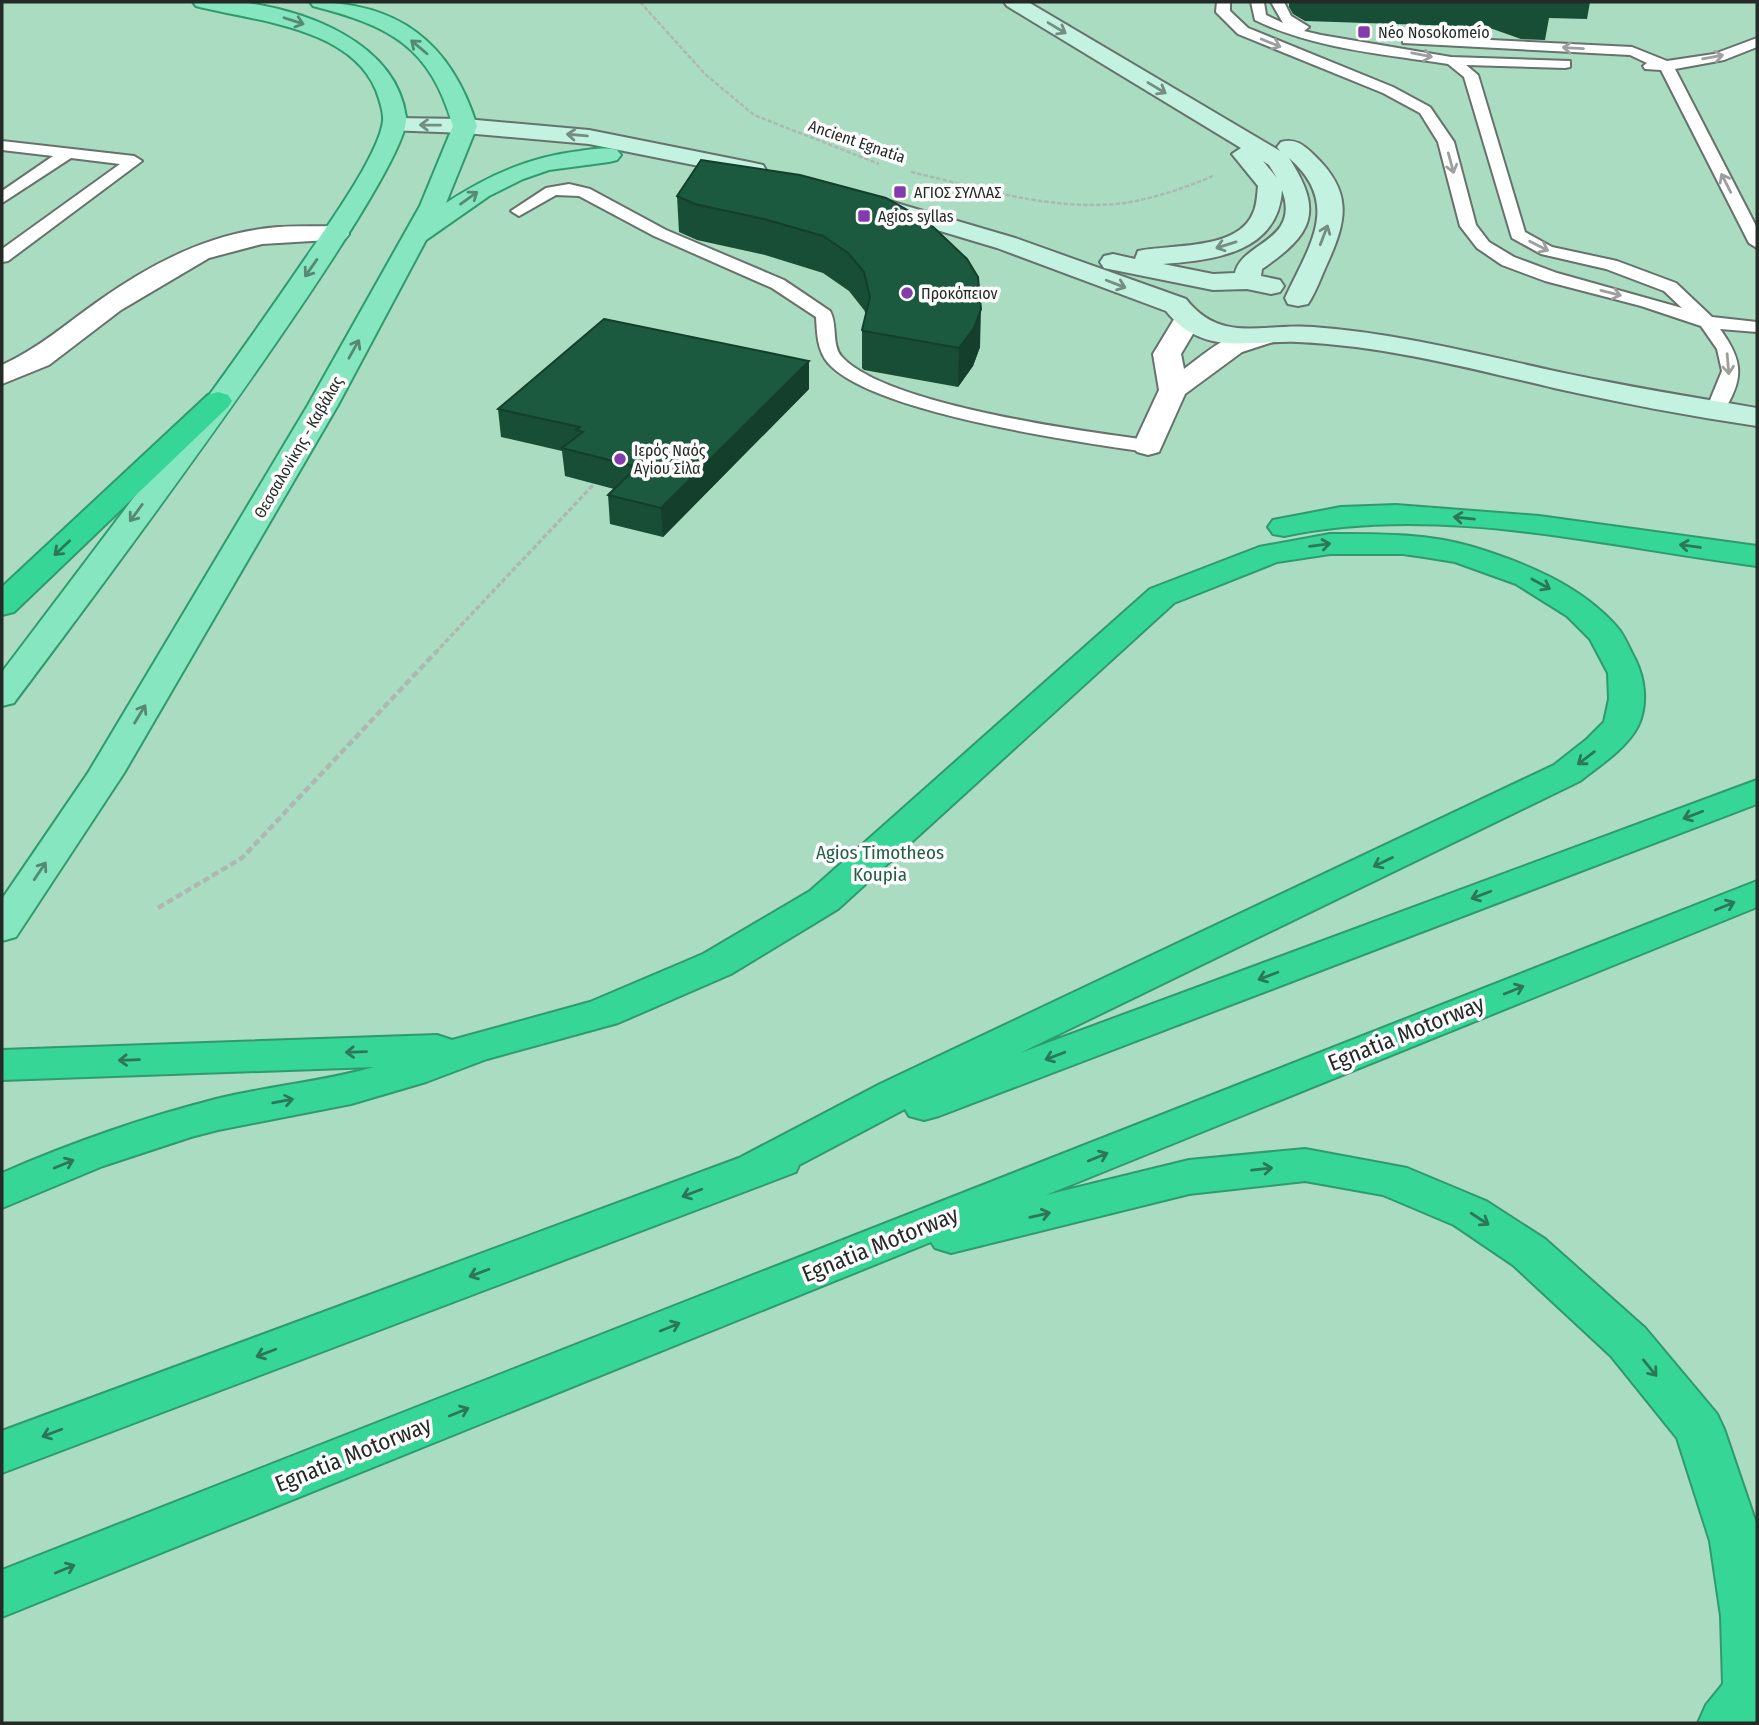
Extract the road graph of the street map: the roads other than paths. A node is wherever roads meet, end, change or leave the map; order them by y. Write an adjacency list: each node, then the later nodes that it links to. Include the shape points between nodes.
1 (203, 2): 14 (main road, one-way to 14, via 285,18 345,44 384,82 392,105)
2 (320, 2): 15 (main road, one-way to 2, via 444,72 421,47 396,29)
3 (1014, 2): 13 (street, one-way to 13)
4 (1224, 2): 34 (lane, one-way to 34, via 1223,12 1243,31 1388,90 1425,110 1446,142 1468,226 1483,245 1551,278)
5 (1258, 2): 7 (lane, via 1259,17 1289,31 1321,39)
6 (1278, 2): 7 (lane, via 1280,14 1292,24)
7 (1369, 41): 10 (lane); 11 (lane, one-way to 11)
8 (1757, 42): 12 (lane, one-way to 8, via 1737,53)
9 (1126, 44): 32 (street, one-way to 9, via 1332,215 1329,198 1311,164 1276,137)
10 (1500, 44): 11 (lane); 12 (lane, one-way to 10, via 1632,51)
11 (1452, 61): 12 (lane); 34 (lane, one-way to 34, via 1471,75 1518,235 1547,251 1611,265 1670,287)
12 (1666, 66): 27 (lane, one-way to 12)
13 (1214, 121): 28 (street, one-way to 28, via 1270,186 1267,210 1252,232 1235,243 1166,256); 30 (street, via 1278,160 1297,189 1299,213 1286,241 1250,266)
14 (391, 136): 15 (street); 24 (main road)
15 (460, 137): 18 (street); 19 (street, one-way to 15, via 589,136); 25 (main road, Θεσσαλονίκης - Καβάλας)
16 (2, 146): 17 (lane)
17 (68, 153): 22 (lane); 29 (lane, via 134,161)
18 (609, 155): 19 (street); 25 (main road, one-way to 18, via 484,187 517,170)
19 (668, 155): 20 (street)
20 (777, 175)
21 (843, 195): 26 (street)
22 (2, 198)
23 (519, 211): 43 (lane, via 552,191 584,192 660,233 778,284 824,316 833,359 853,376 922,400 1029,427)
24 (336, 234): 38 (street, via 262,236 200,252 111,304 39,359); 40 (main road, one-way to 40)
25 (415, 240): 50 (main road, Θεσσαλονίκης - Καβάλας, one-way to 25, via 113,761)
26 (1006, 243): 28 (street); 33 (street, one-way to 33)
27 (1757, 243)
28 (1063, 249): 31 (street)
29 (2, 257)
30 (1247, 281): 31 (street); 32 (street, via 1277,287)
31 (1213, 282): 33 (street, via 1186,290)
32 (1303, 304): 36 (street, via 1303,323); 37 (street)
33 (1181, 313): 36 (street, via 1212,333 1248,338); 39 (street, via 1167,354)
34 (1707, 322): 35 (lane); 41 (lane, one-way to 41, via 1726,349 1731,371)
35 (1757, 327)
36 (1272, 335): 37 (street, via 1342,337); 39 (street, via 1232,346)
37 (1436, 351): 41 (street)
38 (2, 376)
39 (1173, 390): 43 (street)
40 (218, 401): 46 (highway, one-way to 46); 47 (main road, one-way to 47)
41 (1715, 410): 42 (street)
42 (1757, 417)
43 (1148, 446)
44 (1757, 556): 45 (highway, one-way to 45, via 1571,529 1404,512 1354,514 1292,525 1226,545 1164,578)
45 (1162, 596): 51 (highway, via 824,900 717,964 662,989 603,1013); 53 (highway, one-way to 53, via 1270,554 1330,544 1403,544 1462,554 1528,577 1579,609 1605,634 1625,673 1627,699 1621,725 1567,773 895,1095)
46 (2, 605)
47 (2, 696)
48 (1757, 791): 53 (highway, one-way to 53)
49 (1757, 893): 55 (highway, Egnatia Motorway, one-way to 49)
50 (2, 928)
51 (474, 1048): 52 (highway, one-way to 52); 54 (highway, one-way to 51, via 87,1155 179,1125 351,1089)
52 (2, 1065)
53 (755, 1169): 56 (highway, one-way to 56)
54 (2, 1191)
55 (830, 1264): 57 (highway, Egnatia Motorway, one-way to 55); 58 (highway, one-way to 58, via 1189,1177 1305,1165 1391,1181 1470,1213 1529,1252 1628,1342 1699,1429 1737,1541 1748,1616 1751,1691)
56 (2, 1452)
57 (2, 1594)
58 (1726, 1723)

